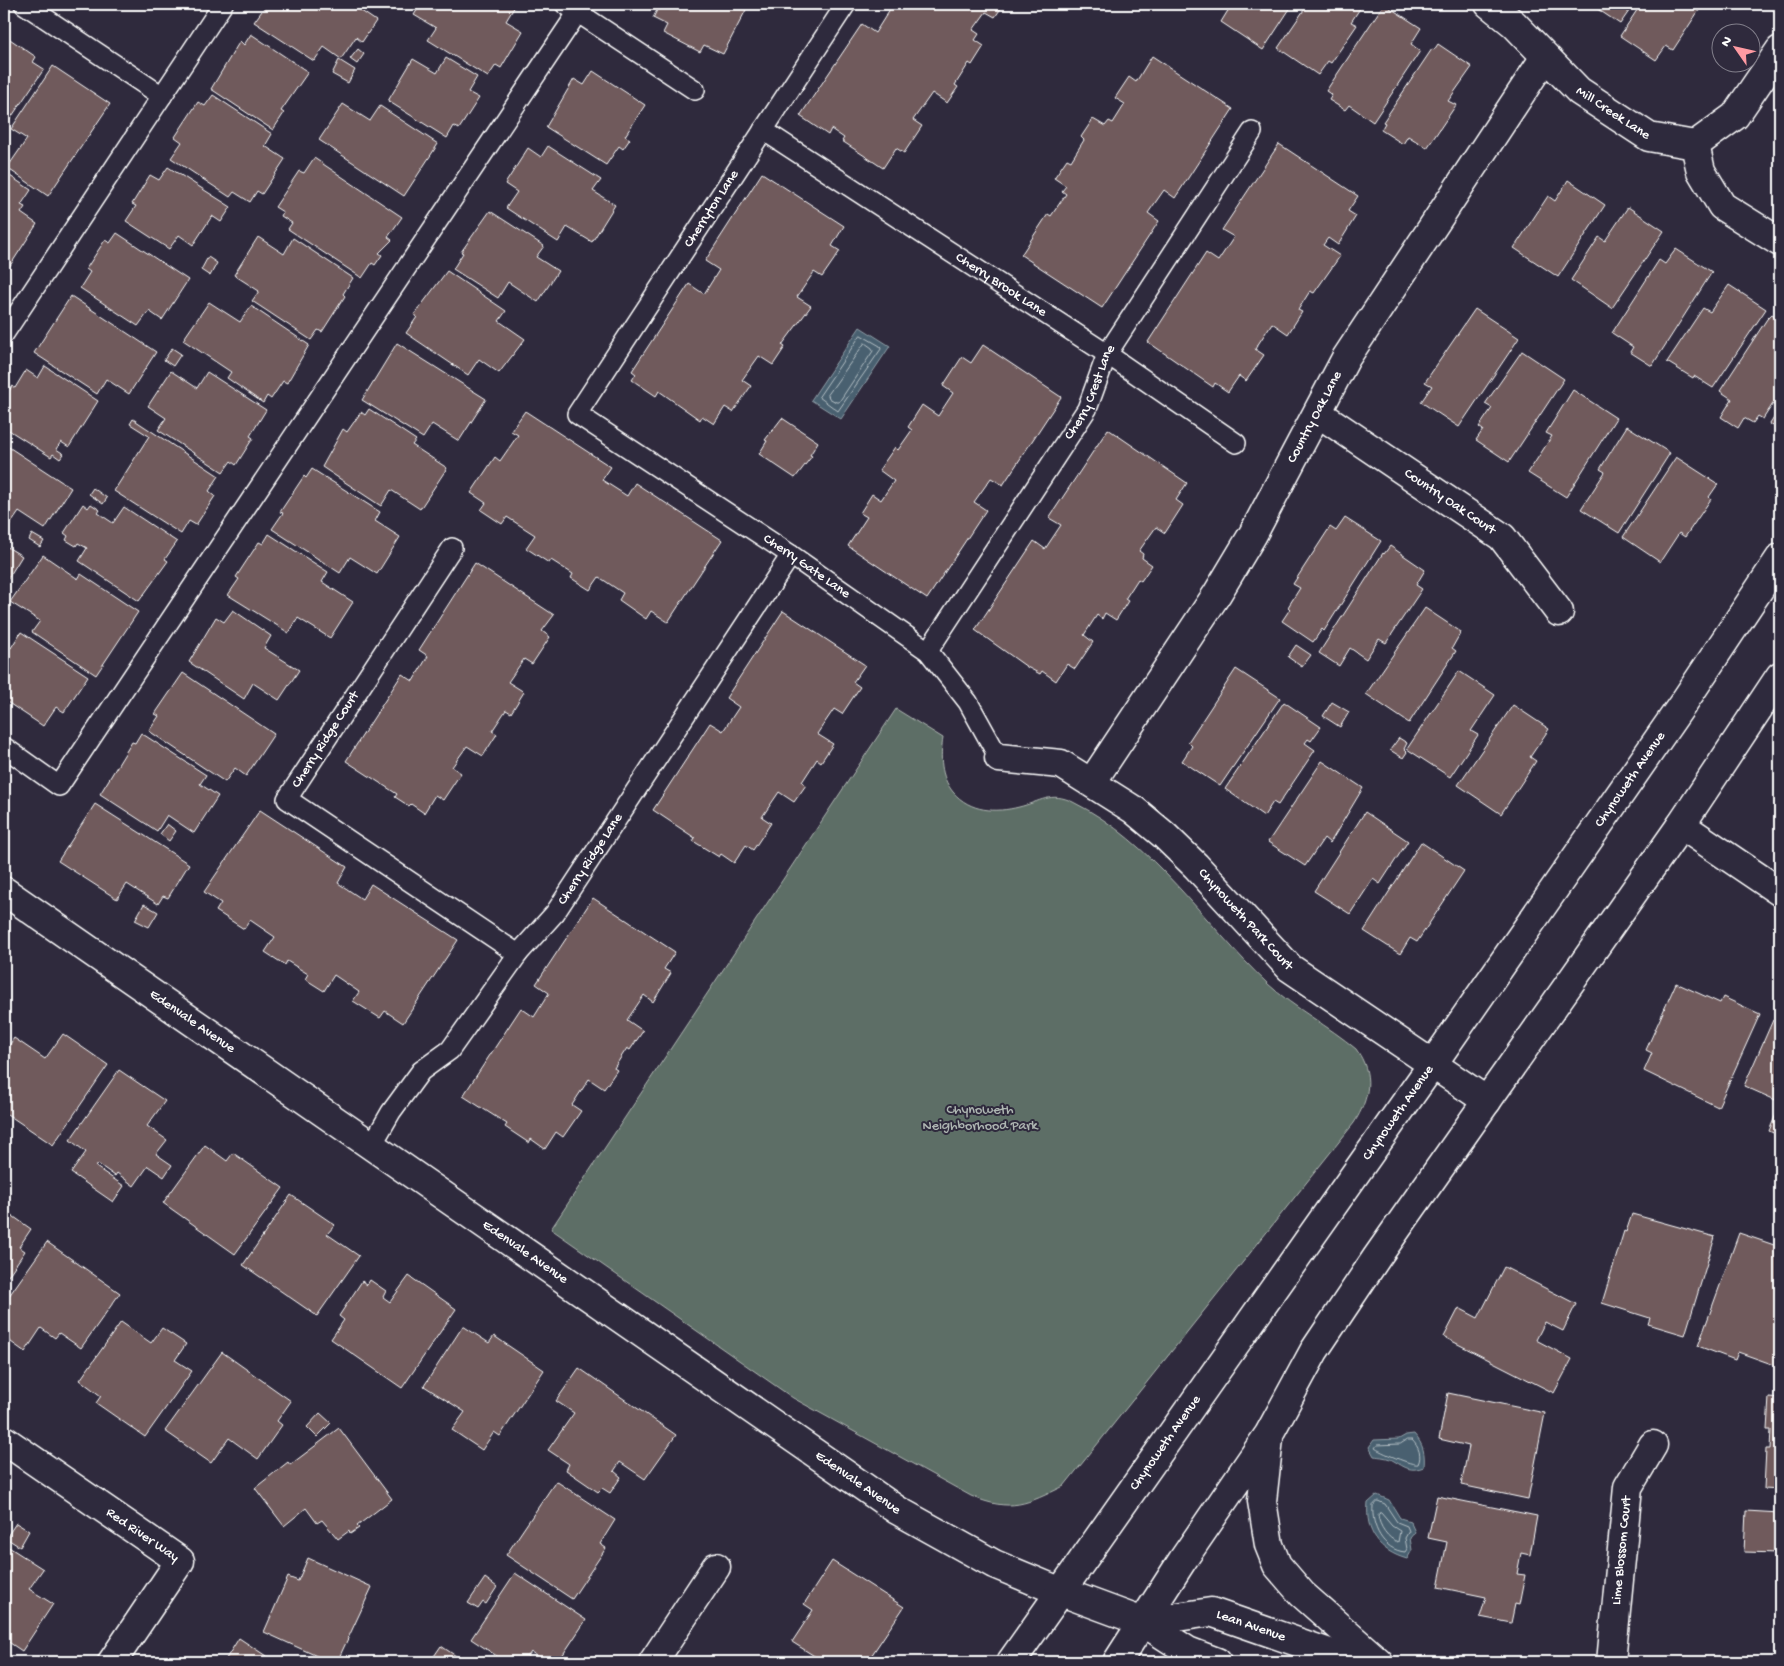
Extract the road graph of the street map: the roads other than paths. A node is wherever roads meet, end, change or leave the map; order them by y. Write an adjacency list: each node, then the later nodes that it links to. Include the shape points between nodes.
1 (24, 4): 9 (lane)
2 (224, 4): 9 (lane)
3 (846, 4): 10 (lane, Cherryton Lane)
4 (1489, 4): 7 (street, Mill Creek Lane, via 1514,24)
5 (572, 8): 8 (lane); 25 (lane, via 59,786)
6 (1780, 50): 12 (street, via 1735,116)
7 (1545, 57): 12 (street, Mill Creek Lane, via 1579,91 1649,137); 16 (street, Country Oak Lane, via 1346,358)
8 (695, 90)
9 (162, 96): 14 (lane)
10 (763, 130): 15 (lane, Cherry Brook Lane); 17 (lane, Cherryton Lane)
11 (1252, 132): 15 (lane, Cherry Crest Lane)
12 (1695, 145): 13 (street, via 1701,171 1722,206)
13 (1780, 242)
14 (4, 334)
15 (1107, 354): 18 (lane, Cherry Brook Lane); 23 (lane, Cherry Crest Lane, via 1087,409)
16 (1318, 413): 22 (street, Country Oak Court, via 1502,537); 27 (street, Country Oak Lane, via 1218,594)
17 (577, 414): 20 (lane, Cherry Gate Lane)
18 (1236, 443)
19 (452, 548): 31 (lane, Cherry Ridge Court, via 287,799)
20 (791, 556): 23 (lane, Cherry Gate Lane); 31 (lane, Cherry Ridge Lane, via 555,913)
21 (1780, 558): 32 (street, Chynoweth Avenue)
22 (1559, 612)
23 (928, 651): 26 (lane, Cherry Gate Lane, via 968,702)
24 (1780, 676): 28 (street)
25 (4, 747)
26 (999, 758): 27 (street, Chynoweth Park Court, via 1061,764)
27 (1092, 782): 32 (street, Chynoweth Park Court, via 1164,835 1290,968)
28 (1681, 825): 30 (street); 33 (street)
29 (4, 891): 34 (street, Edenvale Avenue)
30 (1780, 892)
31 (518, 954): 34 (lane, Cherry Ridge Lane, via 450,1050 421,1071)
32 (1432, 1065): 33 (street, Chynoweth Park Court); 39 (street, Chynoweth Avenue)
33 (1487, 1101): 35 (street, via 1314,1351)
34 (372, 1145): 39 (street, Edenvale Avenue, via 897,1510 994,1564)
35 (1269, 1434): 40 (street); 47 (street, via 1262,1501 1269,1545 1277,1565 1302,1594)
36 (4, 1440): 41 (street, Red River Way, via 180,1562)
37 (1652, 1445): 48 (street, Lime Blossom Court, via 1628,1487)
38 (716, 1567): 42 (street)
39 (1059, 1592): 40 (street, Lean Avenue); 43 (street, Chynoweth Avenue)
40 (1143, 1622): 44 (street); 45 (street, Lean Avenue, via 1188,1651); 46 (street, Lean Avenue, via 1211,1612)
41 (112, 1662)
42 (653, 1662)
43 (1011, 1662)
44 (1117, 1662)
45 (1217, 1662)
46 (1355, 1662)
47 (1379, 1662)
48 (1611, 1662)

